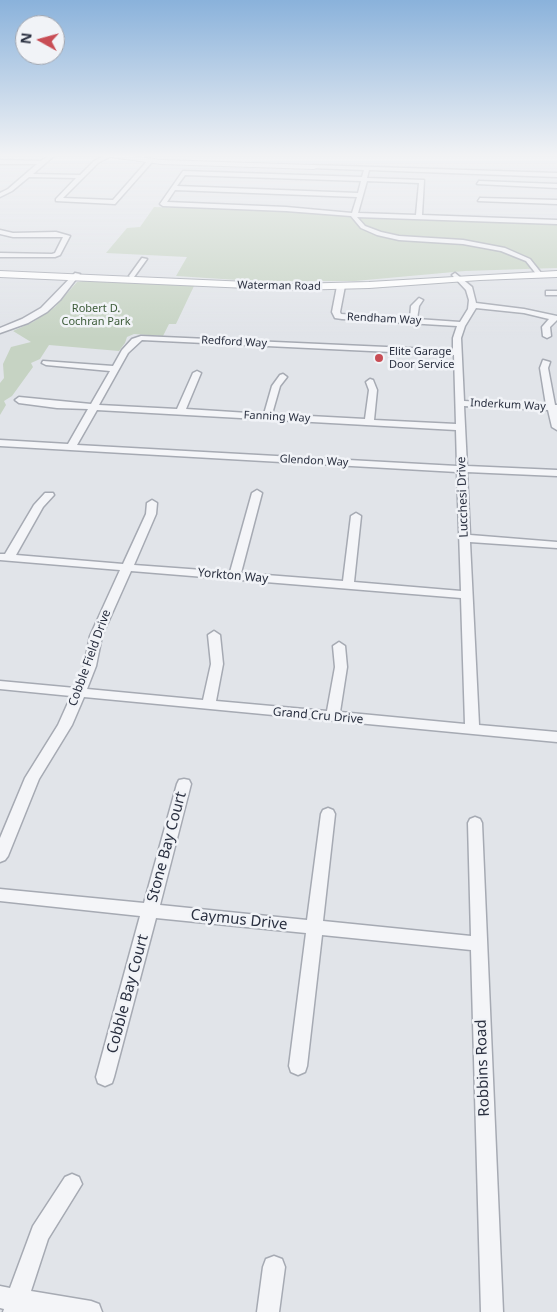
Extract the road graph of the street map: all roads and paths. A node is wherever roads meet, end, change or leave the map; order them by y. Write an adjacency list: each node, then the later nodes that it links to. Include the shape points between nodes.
1 (354, 216): 11 (street, via 359,225 379,234 411,240 493,246 522,257)
2 (394, 216): 3 (street)
3 (419, 217): 4 (street)
4 (481, 219): 5 (street)
5 (557, 222)
6 (2, 233): 7 (street); 8 (street, via 67,236 58,254 53,256)
7 (0, 242)
8 (0, 255)
9 (144, 259): 15 (street)
10 (0, 270): 14 (street, Waterman Road)
11 (538, 272): 12 (street, Waterman Road); 16 (street, Waterman Road)
12 (557, 272)
13 (0, 274): 14 (street, Waterman Road)
14 (75, 276): 15 (street, Waterman Road); 17 (street, Waterman Road, via 264,286); 24 (street, via 52,304)
15 (132, 276): 16 (street, Waterman Road, via 304,283)
16 (457, 277): 17 (street, Waterman Road); 19 (street, via 469,290)
17 (341, 286): 22 (street, Rendham Way, via 338,316)
18 (419, 300): 22 (street)
19 (473, 305): 20 (street); 23 (street, Lucchesi Drive)
20 (556, 317): 26 (street, via 546,327)
21 (0, 321): 24 (street)
22 (413, 321): 23 (street, Rendham Way)
23 (462, 324): 27 (street, Lucchesi Drive, via 457,338)
24 (15, 326): 25 (street)
25 (0, 331)
26 (548, 336)
27 (457, 353): 30 (street, Redford Way, via 141,338 134,341); 35 (street, Lucchesi Drive)
28 (546, 362): 37 (street, via 544,368)
29 (46, 363): 30 (street)
30 (116, 369): 36 (street, Redford Way)
31 (197, 373): 38 (street)
32 (283, 378): 39 (street, via 276,386)
33 (370, 382): 40 (street, via 373,390)
34 (20, 400): 36 (street, Fanning Way)
35 (459, 403): 37 (street, Inderkum Way); 41 (street, Lucchesi Drive)
36 (94, 407): 38 (street, Fanning Way); 44 (street, Redford Way)
37 (554, 408): 42 (street)
38 (180, 412): 39 (street, Fanning Way)
39 (267, 416): 40 (street, Fanning Way)
40 (369, 422): 41 (street, Fanning Way)
41 (460, 427): 45 (street, Lucchesi Drive)
42 (557, 427)
43 (0, 443): 44 (street)
44 (71, 447): 45 (street, Glendon Way)
45 (462, 469): 46 (street, Glendon Way); 51 (street, Lucchesi Drive)
46 (557, 473)
47 (257, 493): 55 (street)
48 (49, 495): 53 (street)
49 (152, 503): 54 (street, Cobble Field Drive, via 151,514)
50 (356, 516): 56 (street)
51 (464, 538): 52 (street); 57 (street, Lucchesi Drive)
52 (557, 545)
53 (4, 557): 54 (street, Yorkton Way)
54 (127, 567): 55 (street, Yorkton Way); 61 (street, Cobble Field Drive, via 98,631 90,666)
55 (235, 576): 56 (street, Yorkton Way)
56 (348, 585): 57 (street, Yorkton Way)
57 (466, 595): 64 (street, Lucchesi Drive)
58 (214, 635): 62 (street, via 218,664)
59 (339, 646): 63 (street, via 341,667)
60 (0, 685): 61 (street, Grand Cru Drive)
61 (79, 693): 62 (street, Grand Cru Drive); 69 (street, Cobble Field Drive, via 65,725 32,778)
62 (208, 705): 63 (street, Grand Cru Drive)
63 (334, 717): 64 (street, Grand Cru Drive)
64 (472, 730): 65 (street, Grand Cru Drive)
65 (557, 737)
66 (184, 784): 71 (street, Stone Bay Court)
67 (328, 814): 72 (street)
68 (475, 823): 73 (street, Robbins Road)
69 (0, 856)
70 (0, 895): 71 (street, Caymus Drive)
71 (150, 911): 72 (street, Caymus Drive); 75 (street, Cobble Bay Court)
72 (315, 928): 73 (street, Caymus Drive); 74 (street)
73 (478, 944): 81 (street, Robbins Road)
74 (298, 1066)
75 (105, 1077)
76 (72, 1184): 78 (street, via 40,1233)
77 (274, 1267): 80 (street)
78 (11, 1303): 79 (street)
79 (91, 1312)
80 (268, 1312)
81 (492, 1312)

